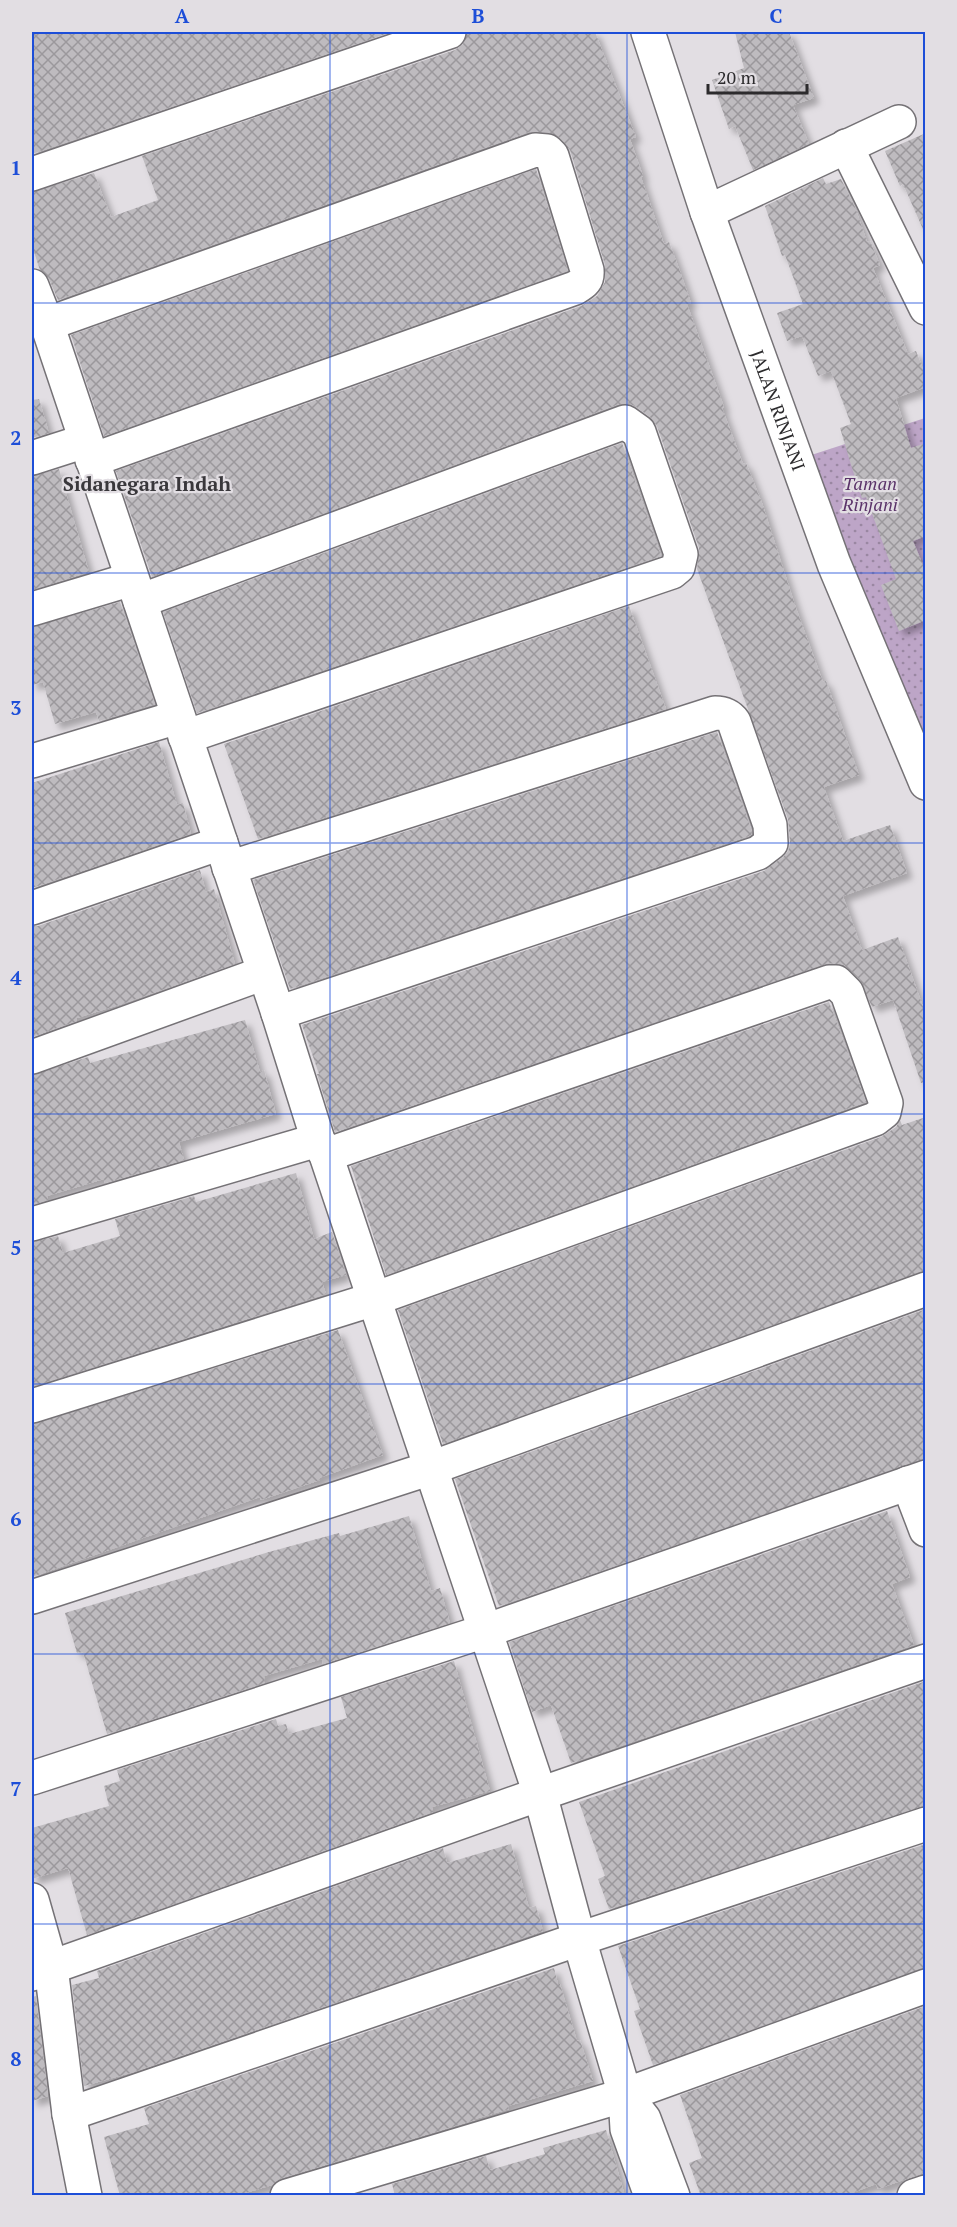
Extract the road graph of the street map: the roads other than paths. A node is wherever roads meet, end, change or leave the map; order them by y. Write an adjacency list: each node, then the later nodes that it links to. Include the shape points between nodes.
1 (449, 32): 5 (street)
2 (648, 32): 6 (street, JALAN RINJANI)
3 (899, 122): 4 (street)
4 (846, 147): 6 (street); 8 (street)
5 (32, 174)
6 (707, 212): 15 (street, JALAN RINJANI, via 834,564)
7 (37, 305): 9 (street); 9 (street, via 536,150 552,156 587,270 588,278 583,284)
8 (926, 308)
9 (89, 450): 10 (street); 11 (street)
10 (32, 458)
11 (136, 590): 12 (street); 13 (street); 13 (street, via 625,423 639,432 681,554 678,567 672,572)
12 (32, 609)
13 (181, 727): 14 (street); 16 (street)
14 (32, 762)
15 (922, 768)
16 (225, 856): 17 (street); 18 (street); 19 (street, via 715,713 729,716 734,722 770,825 771,843 758,853)
17 (32, 909)
18 (264, 973): 19 (street); 20 (street)
19 (278, 1013): 21 (street)
20 (32, 1057)
21 (322, 1148): 22 (street); 24 (street); 24 (street, via 829,982 836,982 847,993 886,1103 884,1112 875,1119)
22 (32, 1224)
23 (926, 1289): 26 (street)
24 (374, 1299): 25 (street); 26 (street)
25 (32, 1406)
26 (431, 1468): 29 (street); 30 (street)
27 (917, 1480): 28 (street); 30 (street)
28 (926, 1530)
29 (32, 1597)
30 (485, 1631): 32 (street); 33 (street)
31 (926, 1661): 33 (street)
32 (32, 1778)
33 (540, 1794): 36 (street); 37 (street)
34 (926, 1824): 36 (street)
35 (32, 1900): 37 (street)
36 (579, 1939): 39 (street); 40 (street)
37 (41, 1971): 40 (street)
38 (926, 1986): 39 (street)
39 (625, 2095): 43 (street); 44 (street, via 627,2129); 45 (street, via 644,2119)
40 (69, 2114): 42 (street)
41 (926, 2192): 46 (street)
42 (85, 2196)
43 (287, 2196)
44 (651, 2196)
45 (673, 2196)
46 (914, 2196)

